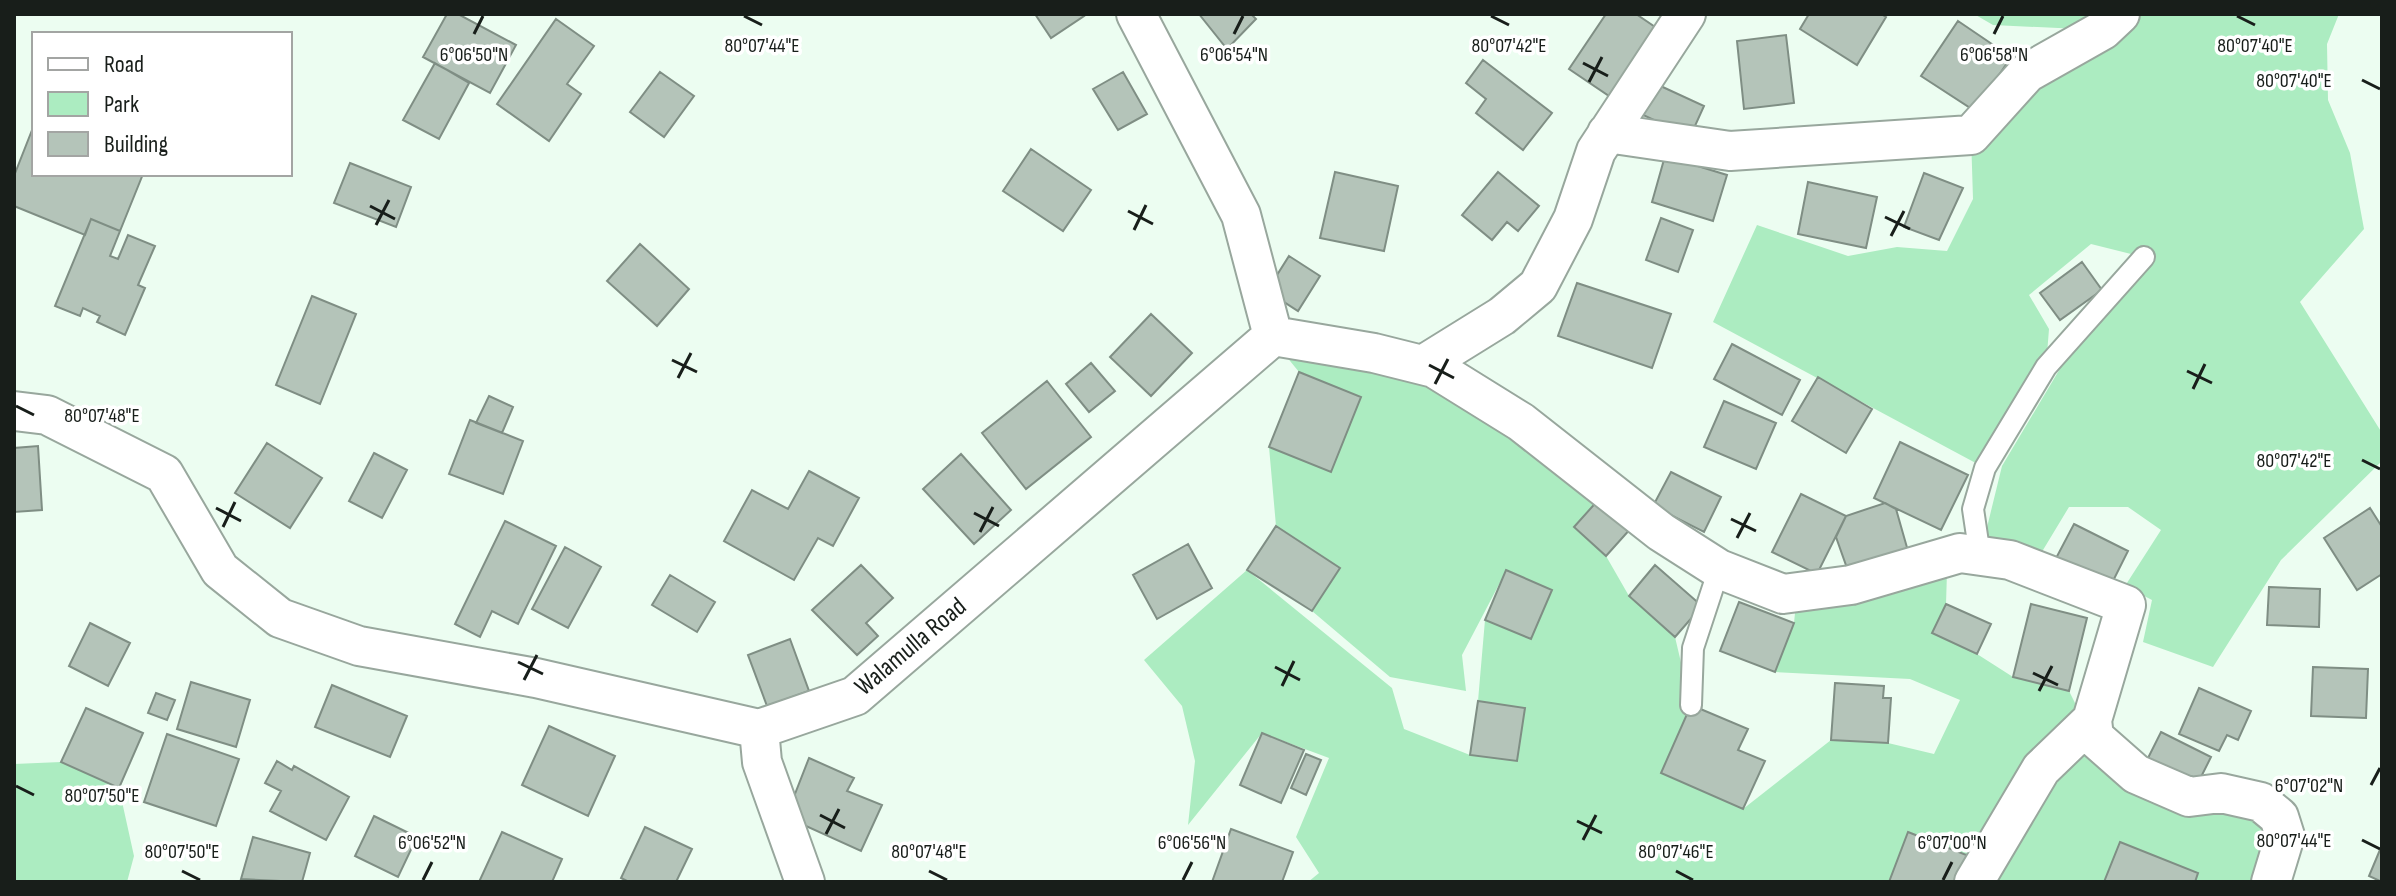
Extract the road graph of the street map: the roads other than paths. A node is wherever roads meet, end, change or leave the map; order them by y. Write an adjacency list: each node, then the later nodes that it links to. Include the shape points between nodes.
1 (1136, 14): 6 (street, via 1241,215)
2 (1686, 14): 4 (street)
3 (2120, 14): 4 (street, via 2103,30 2027,73 1971,135 1730,151)
4 (1607, 133): 7 (street, via 1573,219 1538,286 1502,316)
5 (2144, 257): 9 (lane, via 2046,367 1985,468 1973,509)
6 (1273, 336): 7 (street); 13 (street, Walamulla Road, via 855,696)
7 (1423, 365): 10 (street, via 1521,422 1661,532)
8 (14, 411): 13 (street, via 47,415 164,474 220,570 280,618 359,646 536,678)
9 (1980, 556): 10 (street, via 1960,553 1851,585 1783,594); 12 (street, via 2010,560 2126,605)
10 (1719, 569): 11 (lane, via 1693,648)
11 (1691, 705)
12 (2092, 720): 15 (street, via 2041,769); 16 (street, via 2094,737 2136,774 2189,797 2221,793 2261,802 2279,817 2285,836)
13 (759, 729): 14 (street, via 762,762)
14 (805, 882)
15 (1974, 882)
16 (2271, 882)

